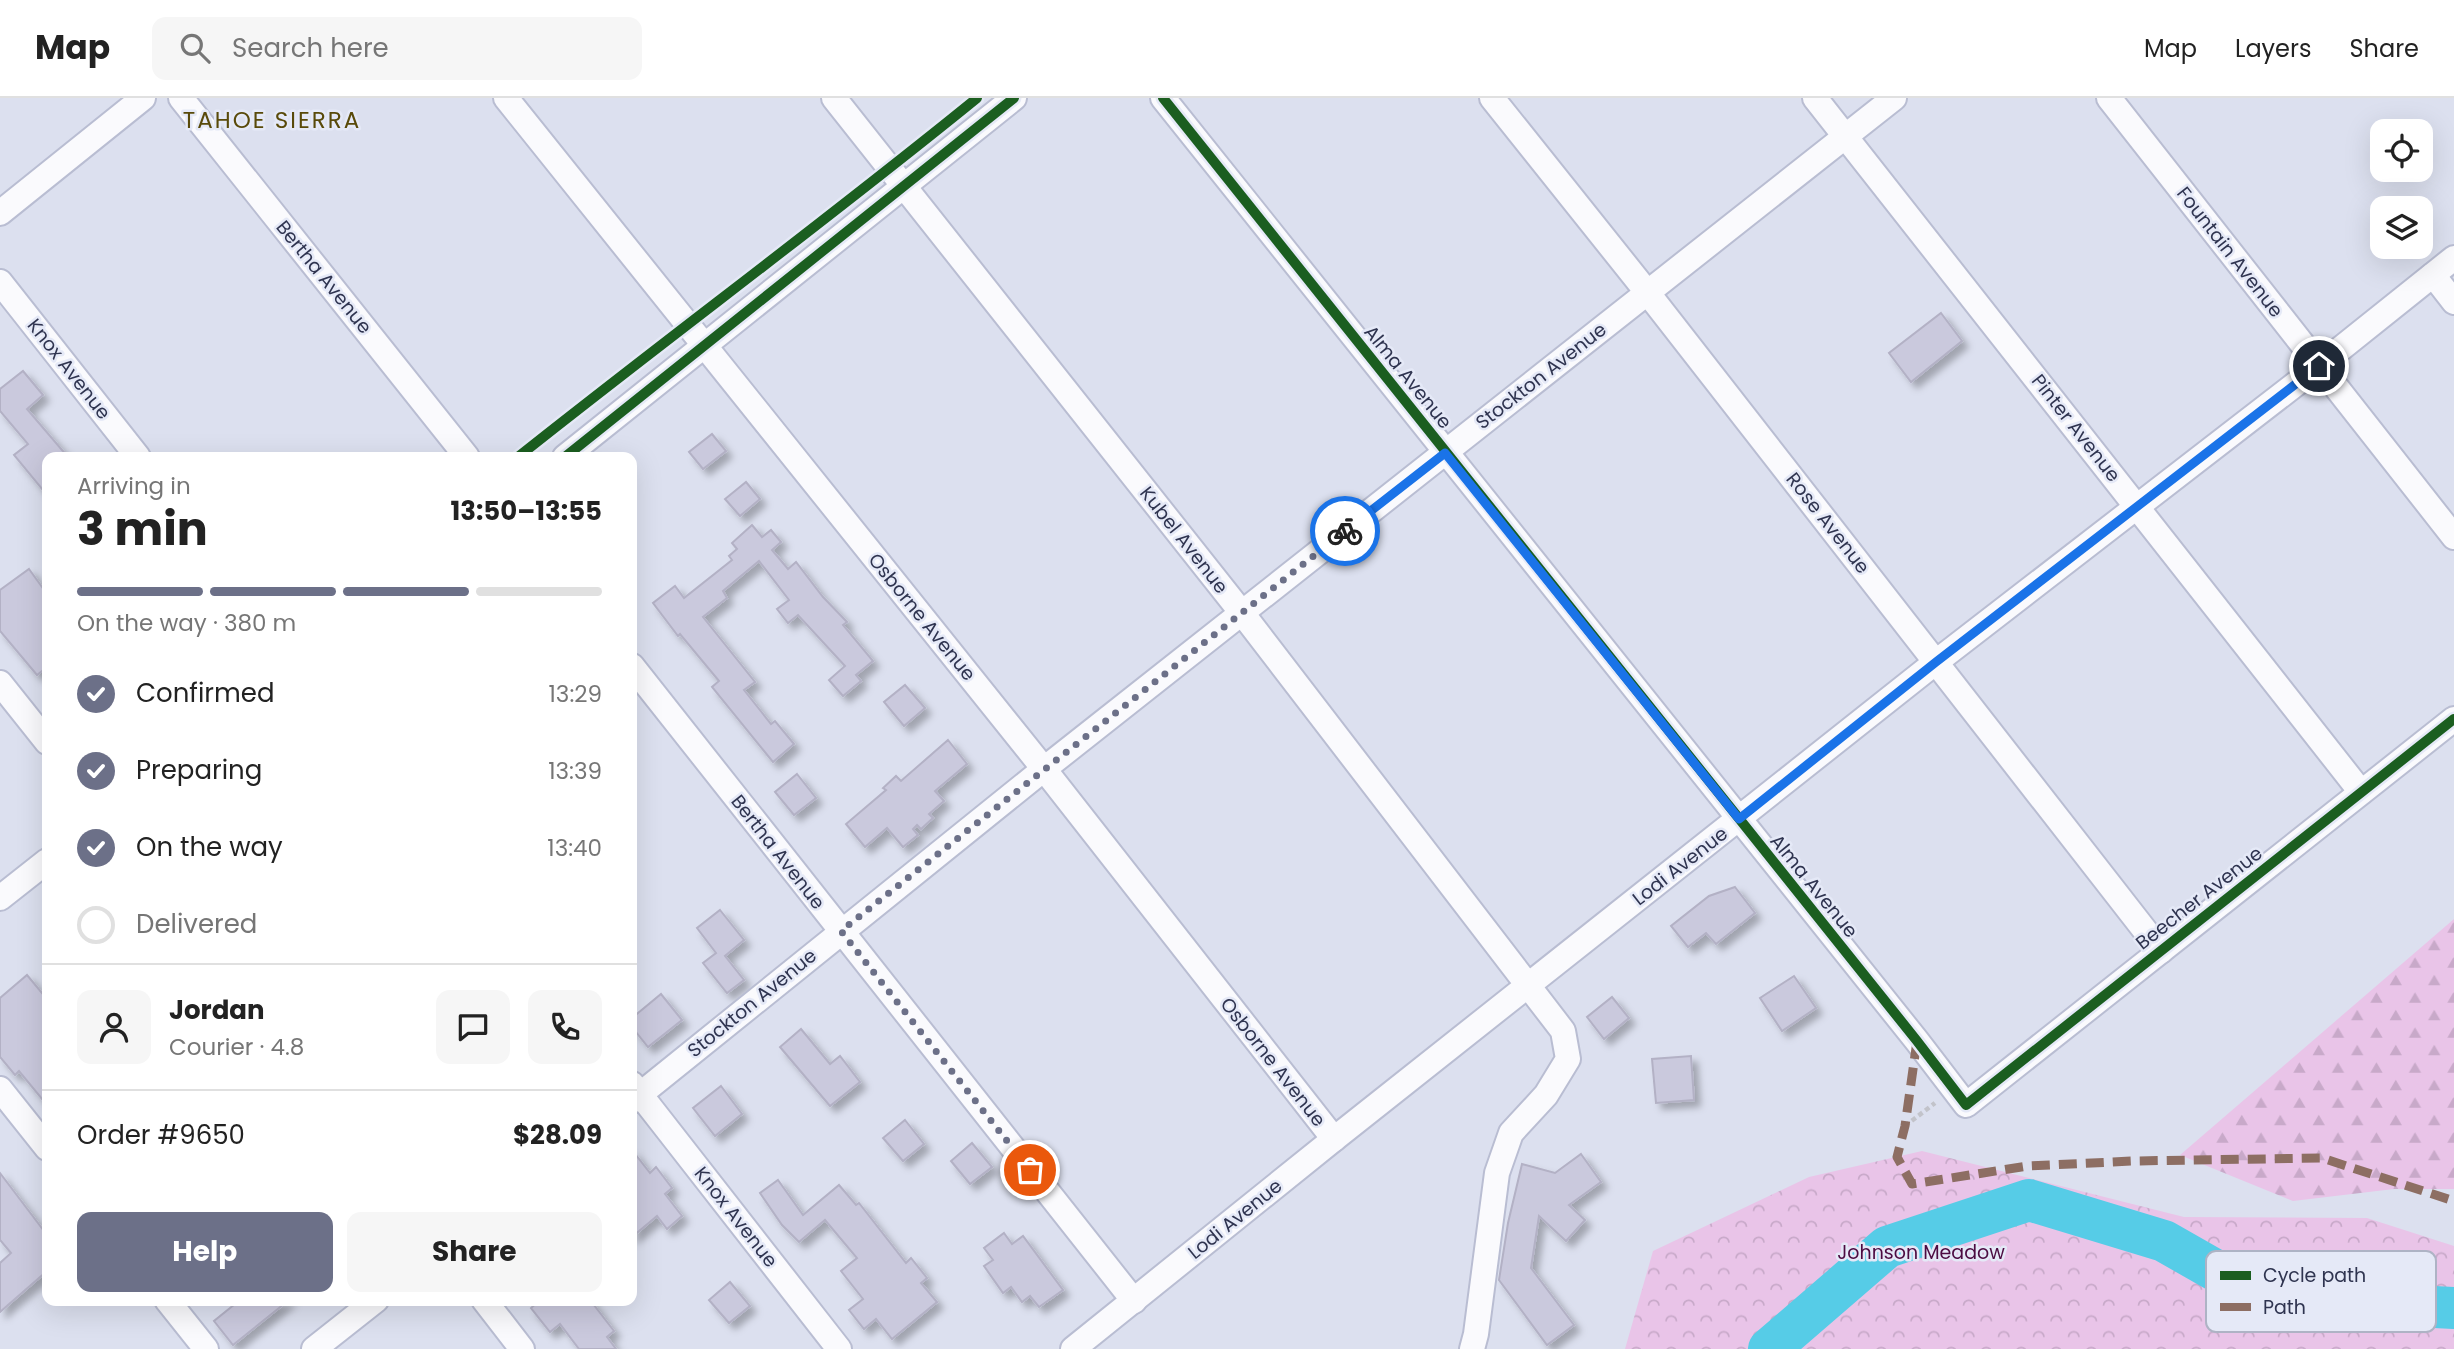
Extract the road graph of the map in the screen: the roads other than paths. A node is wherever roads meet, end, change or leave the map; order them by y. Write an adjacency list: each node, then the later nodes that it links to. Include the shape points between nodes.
1 (143, 98): 13 (street)
2 (181, 98): 22 (street, Bertha Avenue)
3 (506, 98): 19 (street, Osborne Avenue)
4 (834, 98): 12 (street, Kubel Avenue)
5 (1014, 98): 12 (street)
6 (1163, 98): 24 (street, Alma Avenue)
7 (1492, 98): 17 (street, Rose Avenue)
8 (1815, 98): 11 (street, Pinter Avenue)
9 (1894, 98): 11 (street, Stockton Avenue)
10 (2109, 98): 20 (street, Fountain Avenue)
11 (1845, 136): 17 (street, Stockton Avenue); 25 (street, Pinter Avenue)
12 (904, 186): 19 (street); 27 (street, Kubel Avenue)
13 (0, 213)
14 (2454, 257): 15 (street, Lodi Avenue)
15 (2433, 275): 18 (street); 20 (street, Lodi Avenue)
16 (0, 282): 21 (street, Knox Avenue)
17 (1647, 292): 24 (street, Stockton Avenue); 28 (street, Rose Avenue)
18 (2454, 302)
19 (704, 345): 23 (street); 33 (street, Osborne Avenue)
20 (2319, 366): 25 (street, Lodi Avenue); 26 (street, Fountain Avenue)
21 (134, 452)
22 (463, 452)
23 (571, 452)
24 (1445, 453): 27 (street, Stockton Avenue); 35 (street, Alma Avenue)
25 (2137, 506): 28 (street, Lodi Avenue); 34 (street, Pinter Avenue)
26 (2454, 537)
27 (1242, 613): 33 (street, Stockton Avenue); 40 (street, Kubel Avenue)
28 (1936, 662): 35 (street, Lodi Avenue); 39 (street, Rose Avenue)
29 (637, 672): 38 (street, Bertha Avenue)
30 (0, 683): 32 (street)
31 (2454, 719): 34 (street, Beecher Avenue)
32 (42, 736)
33 (1044, 769): 38 (street, Stockton Avenue); 45 (street, Osborne Avenue)
34 (2361, 792): 39 (street, Beecher Avenue)
35 (1739, 819): 40 (street, Lodi Avenue); 44 (street, Alma Avenue)
36 (42, 865): 37 (street)
37 (0, 898)
38 (841, 931): 42 (street, Stockton Avenue); 47 (street, Bertha Avenue)
39 (2161, 951): 44 (street, Beecher Avenue)
40 (1529, 986): 45 (street, Lodi Avenue); 56 (street, Kubel Avenue, via 1563,1031 1569,1059 1546,1095 1511,1133 1497,1173)
41 (0, 1089): 46 (street)
42 (637, 1091)
43 (637, 1096): 54 (street, Knox Avenue)
44 (1959, 1097)
45 (1334, 1139): 47 (street, Lodi Avenue)
46 (42, 1142)
47 (1134, 1301): 55 (street, Lodi Avenue)
48 (172, 1306): 51 (street)
49 (368, 1306): 52 (street)
50 (489, 1306): 53 (street)
51 (206, 1349)
52 (314, 1349)
53 (522, 1349)
54 (839, 1349)
55 (1073, 1349)
56 (1472, 1349)

